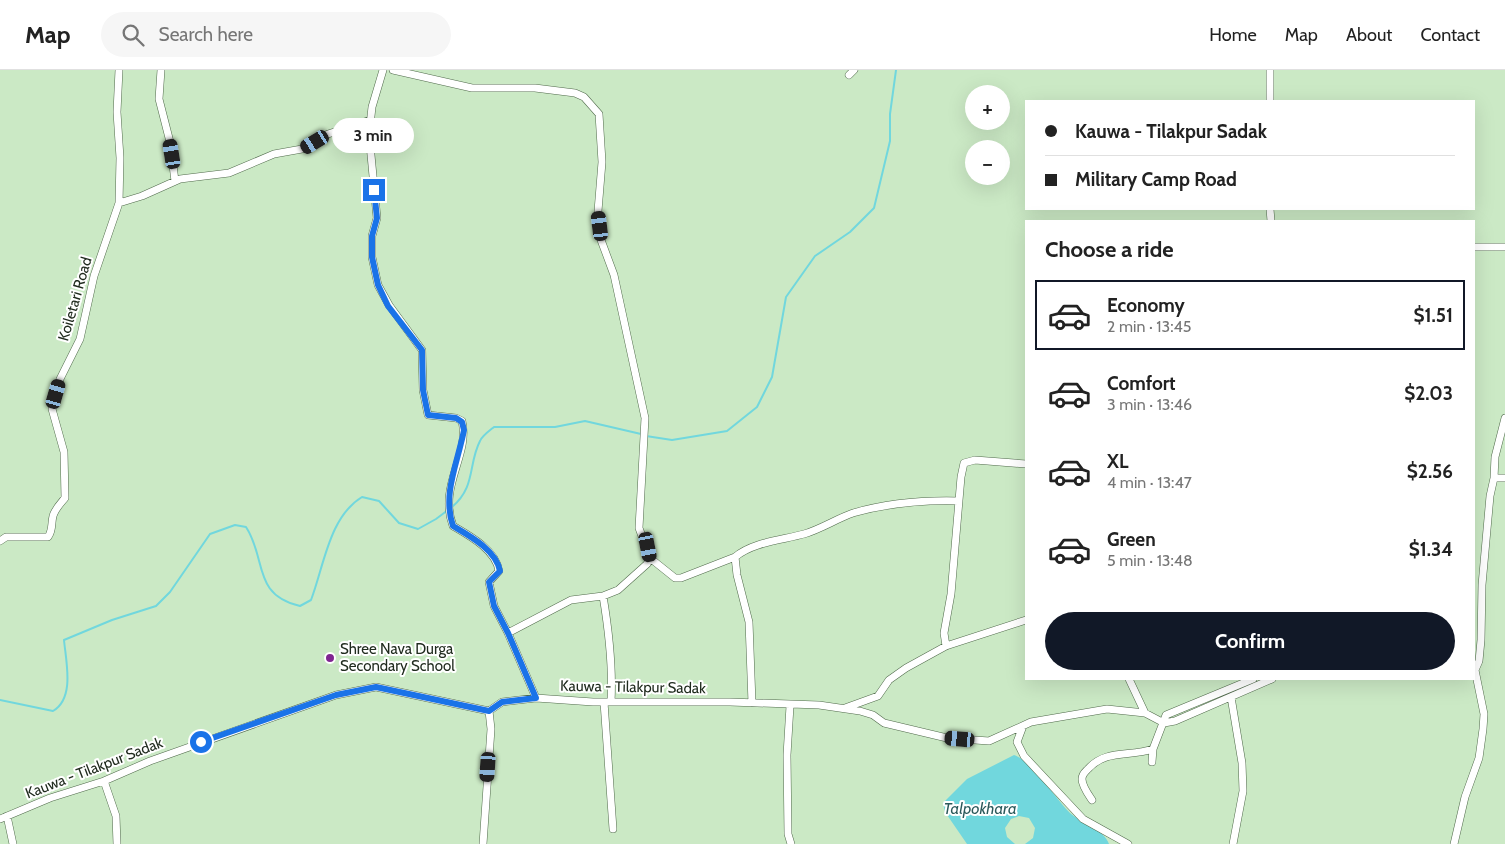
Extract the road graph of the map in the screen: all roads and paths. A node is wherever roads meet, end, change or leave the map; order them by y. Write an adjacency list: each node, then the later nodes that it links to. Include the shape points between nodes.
1 (119, 70): 11 (street, Koiletari Road, via 116,112)
2 (160, 70): 10 (street, via 159,99 170,142)
3 (383, 70): 7 (street)
4 (393, 70): 21 (street, via 472,88 535,88 574,93 584,97 599,114 602,162 598,211 601,240 614,275 645,418 639,528)
5 (1270, 70): 6 (street)
6 (1270, 100)
7 (370, 120): 8 (street); 9 (street)
8 (353, 126): 9 (street); 10 (street, via 328,134 302,149 274,154 229,173)
9 (369, 134): 24 (street, via 377,218 372,236 372,257 378,285 388,306 422,350 423,390 428,415 456,418 462,422 464,430 448,498 450,515 453,526 470,536 498,561 500,571 489,582 494,606)
10 (175, 181): 11 (street)
11 (119, 203): 19 (street, Koiletari Road, via 94,276 80,339 60,379 52,409 64,452 65,498 52,518 52,532 48,537 6,537)
12 (1475, 247): 13 (street)
13 (1505, 247)
14 (1505, 418): 16 (street, via 1495,457)
15 (1025, 464): 18 (street, via 970,460 964,463)
16 (1494, 478): 17 (street); 26 (street, via 1482,585 1479,660)
17 (1505, 478)
18 (960, 501): 20 (street, via 917,501 854,513 810,532 740,552); 25 (street, via 944,632)
19 (0, 541)
20 (735, 557): 21 (street, via 681,578 674,578); 34 (street, via 736,575 749,622)
21 (650, 558): 22 (street, via 622,587)
22 (604, 596): 24 (street, via 571,600); 33 (street, via 613,681)
23 (1025, 620): 25 (street)
24 (508, 633): 32 (street)
25 (946, 646): 36 (street, via 889,680 878,696)
26 (1475, 668)
27 (1475, 674): 53 (street, via 1484,714 1483,729 1479,758 1465,797)
28 (1129, 680): 38 (street)
29 (1250, 680): 39 (street, via 1166,715)
30 (1270, 680): 31 (street)
31 (1231, 697): 39 (street); 52 (street, via 1242,763 1243,791)
32 (536, 698): 33 (street, Kauwa - Tilakpur Sadak); 37 (street, Kauwa - Tilakpur Sadak, via 502,702)
33 (608, 702): 34 (street, Kauwa - Tilakpur Sadak); 46 (street)
34 (752, 704): 35 (street, Kauwa - Tilakpur Sadak)
35 (790, 706): 36 (street, Kauwa - Tilakpur Sadak); 50 (street, via 787,755 788,834)
36 (845, 708): 40 (street, Kauwa - Tilakpur Sadak, via 860,710 897,727 947,738 989,741)
37 (489, 711): 43 (street, Kauwa - Tilakpur Sadak, via 376,687 336,695 275,715); 49 (street)
38 (1145, 713): 39 (street, Kauwa - Tilakpur Sadak); 40 (street, Kauwa - Tilakpur Sadak, via 1107,709)
39 (1164, 722): 41 (street)
40 (1023, 726): 51 (street, via 1018,742 1024,756 1083,819)
41 (1153, 749): 42 (street); 44 (street, via 1096,760 1082,779)
42 (1152, 762)
43 (104, 781): 45 (street, Kauwa - Tilakpur Sadak, via 50,798); 48 (street, via 116,816)
44 (1092, 800)
45 (4, 818): 47 (street)
46 (613, 829)
47 (13, 844)
48 (117, 844)
49 (483, 844)
50 (791, 844)
51 (1128, 844)
52 (1232, 844)
53 (1454, 844)

